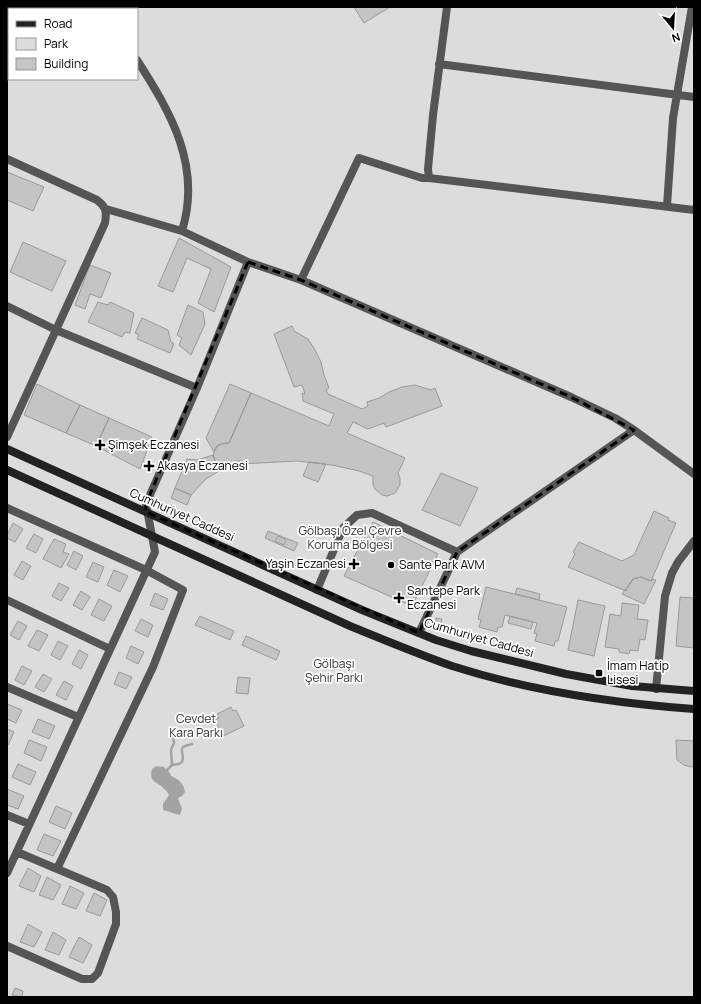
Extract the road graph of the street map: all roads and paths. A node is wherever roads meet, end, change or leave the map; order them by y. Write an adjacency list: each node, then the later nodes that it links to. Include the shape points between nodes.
1 (447, 7): 4 (street)
2 (692, 7): 5 (street)
3 (138, 62): 12 (street, via 158,92 175,128 187,166 187,215)
4 (439, 64): 5 (street); 8 (street)
5 (677, 94): 6 (street); 9 (street)
6 (694, 97)
7 (7, 159): 10 (street, via 97,200)
8 (429, 178): 9 (street); 14 (street, via 359,158)
9 (667, 206): 11 (street)
10 (106, 209): 12 (street); 16 (street, via 105,223)
11 (694, 210)
12 (182, 231): 13 (street)
13 (248, 262): 14 (street); 17 (street)
14 (301, 280): 18 (street, via 571,397)
15 (7, 306): 16 (street)
16 (56, 330): 17 (street); 19 (street)
17 (197, 388): 24 (street, via 146,504)
18 (634, 430): 22 (street); 27 (street)
19 (7, 437)
20 (7, 449): 24 (main road, Cumhuriyet Caddesi)
21 (7, 470): 25 (main road)
22 (694, 474)
23 (7, 508): 28 (street)
24 (146, 512): 25 (street); 29 (main road, Cumhuriyet Caddesi)
25 (152, 536): 28 (street, via 155,552); 36 (main road, via 350,626 453,666 526,686 594,699)
26 (694, 541): 34 (street, via 678,562 664,596)
27 (457, 552): 29 (street, via 372,513 357,515 343,528); 31 (street)
28 (146, 570): 32 (street); 41 (street, via 183,590 153,667)
29 (317, 590): 31 (main road, Cumhuriyet Caddesi)
30 (7, 600): 32 (street)
31 (419, 634): 34 (main road, Cumhuriyet Caddesi, via 471,651 566,674)
32 (110, 649): 37 (street)
33 (7, 687): 37 (street)
34 (656, 689): 35 (main road, Cumhuriyet Caddesi)
35 (694, 691)
36 (694, 709)
37 (78, 717): 39 (street)
38 (7, 815): 39 (street)
39 (29, 824): 40 (street)
40 (17, 852): 41 (street); 42 (street)
41 (57, 869): 43 (street, via 107,890 113,897 116,924 98,973 92,979 82,979)
42 (7, 873)
43 (7, 946)

